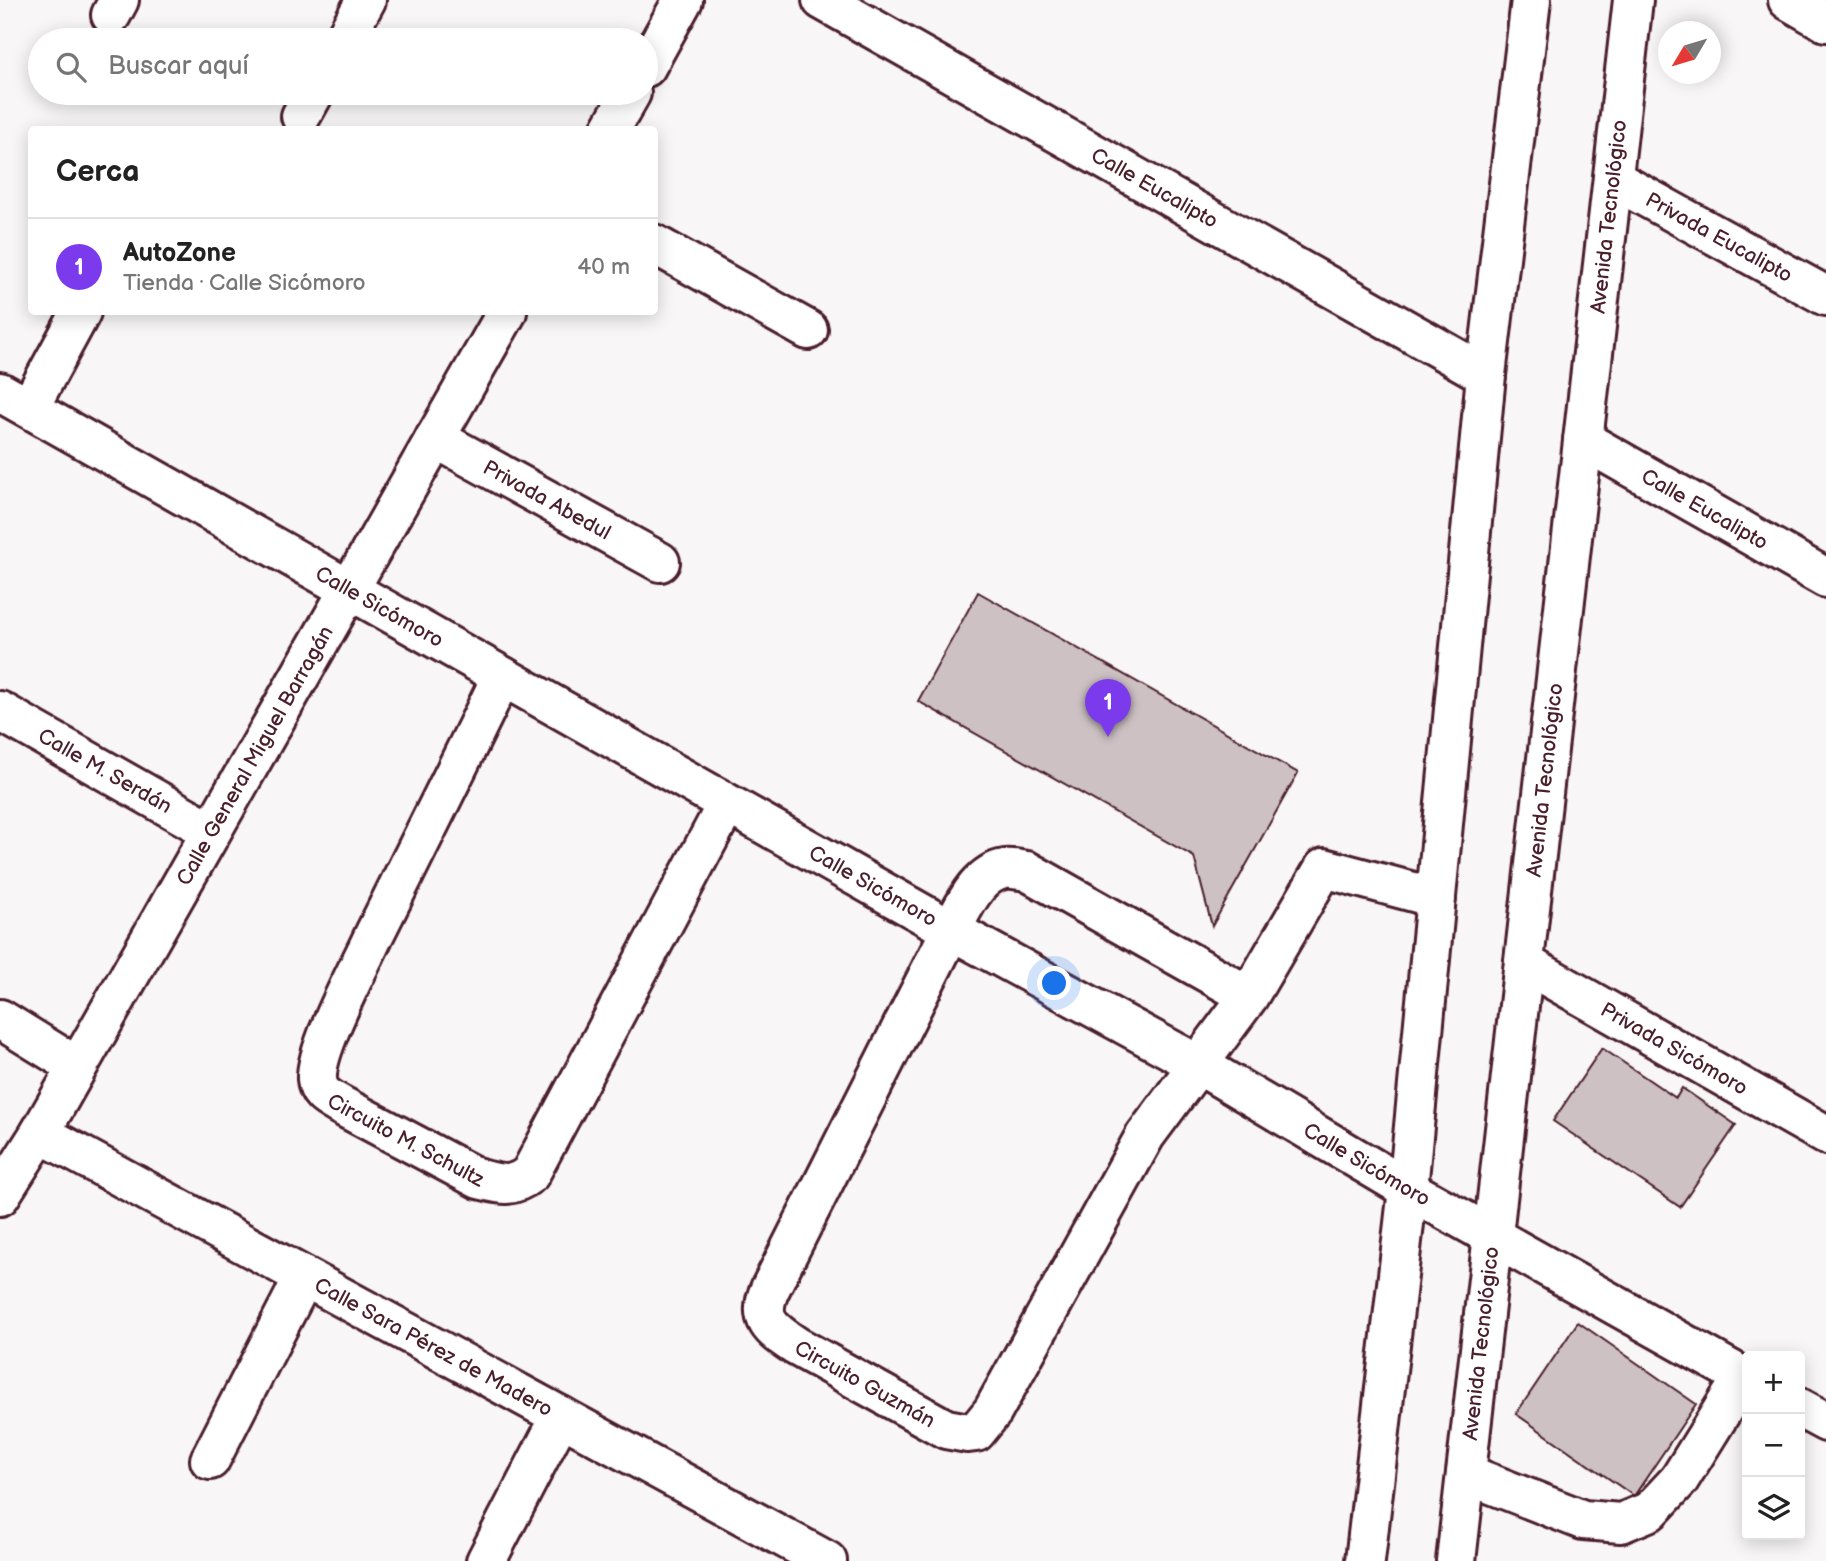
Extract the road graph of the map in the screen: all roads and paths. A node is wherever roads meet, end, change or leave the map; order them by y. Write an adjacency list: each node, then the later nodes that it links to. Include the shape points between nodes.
1 (366, 0): 8 (street)
2 (684, 0): 9 (street)
3 (822, 0): 18 (street, Calle Eucalipto)
4 (1531, 0): 18 (street)
5 (1633, 0): 12 (street, Avenida Tecnológico)
6 (1788, 0): 7 (street)
7 (1826, 22)
8 (351, 28)
9 (658, 45)
10 (624, 105): 11 (street)
11 (612, 126)
12 (1612, 179): 14 (street, Privada Eucalipto); 21 (street, Avenida Tecnológico)
13 (658, 246): 17 (street)
14 (1826, 296)
15 (79, 315): 19 (street)
16 (505, 315): 20 (street, Calle General Miguel Barragán)
17 (808, 330)
18 (1486, 375): 29 (street)
19 (14, 400): 24 (street, Calle Sicómoro)
20 (435, 438): 22 (street, Privada Abedul); 24 (street, Calle General Miguel Barragán)
21 (1583, 440): 23 (street, Calle Eucalipto); 31 (street, Avenida Tecnológico)
22 (660, 562)
23 (1826, 578)
24 (349, 590): 25 (street, Calle Sicómoro); 28 (street, Calle General Miguel Barragán)
25 (502, 676): 27 (street, Calle Sicómoro); 27 (street, Circuito M. Schultz, via 328,1035 317,1069 322,1095 479,1179 517,1184 530,1174)
26 (0, 711): 28 (street, Calle M. Serdán)
27 (727, 804): 30 (street, Calle Sicómoro)
28 (211, 831): 34 (street, Calle General Miguel Barragán)
29 (1436, 898): 32 (street, via 1324,868); 38 (street)
30 (951, 930): 32 (street, via 976,887 992,874 1005,869 1027,871); 35 (street, Calle Sicómoro); 35 (street, Circuito Guzmán, via 770,1289 764,1313 768,1324 788,1341 946,1429 976,1432 984,1424 1146,1136)
31 (1524, 963): 37 (street, Privada Sicómoro); 40 (street, Avenida Tecnológico)
32 (1249, 996): 35 (street)
33 (0, 1019): 34 (street)
34 (76, 1066): 36 (street, Calle General Miguel Barragán)
35 (1199, 1066): 38 (street, Calle Sicómoro)
36 (40, 1133): 39 (street, Calle General Miguel Barragán); 41 (street, Calle Sara Pérez de Madero)
37 (1826, 1135)
38 (1408, 1189): 40 (street, Calle Sicómoro); 51 (street)
39 (0, 1196)
40 (1493, 1236): 42 (street, Calle Sicómoro); 48 (street, Avenida Tecnológico)
41 (304, 1277): 45 (street, Calle Sara Pérez de Madero); 47 (street)
42 (1742, 1376)
43 (1742, 1383): 48 (street, via 1679,1480 1650,1510 1621,1523 1583,1520)
44 (1805, 1411): 46 (street)
45 (561, 1416): 49 (street, Calle Sara Pérez de Madero); 50 (street)
46 (1826, 1423)
47 (209, 1460)
48 (1466, 1474): 52 (street, Avenida Tecnológico)
49 (823, 1560)
50 (486, 1561)
51 (1365, 1561)
52 (1456, 1561)

